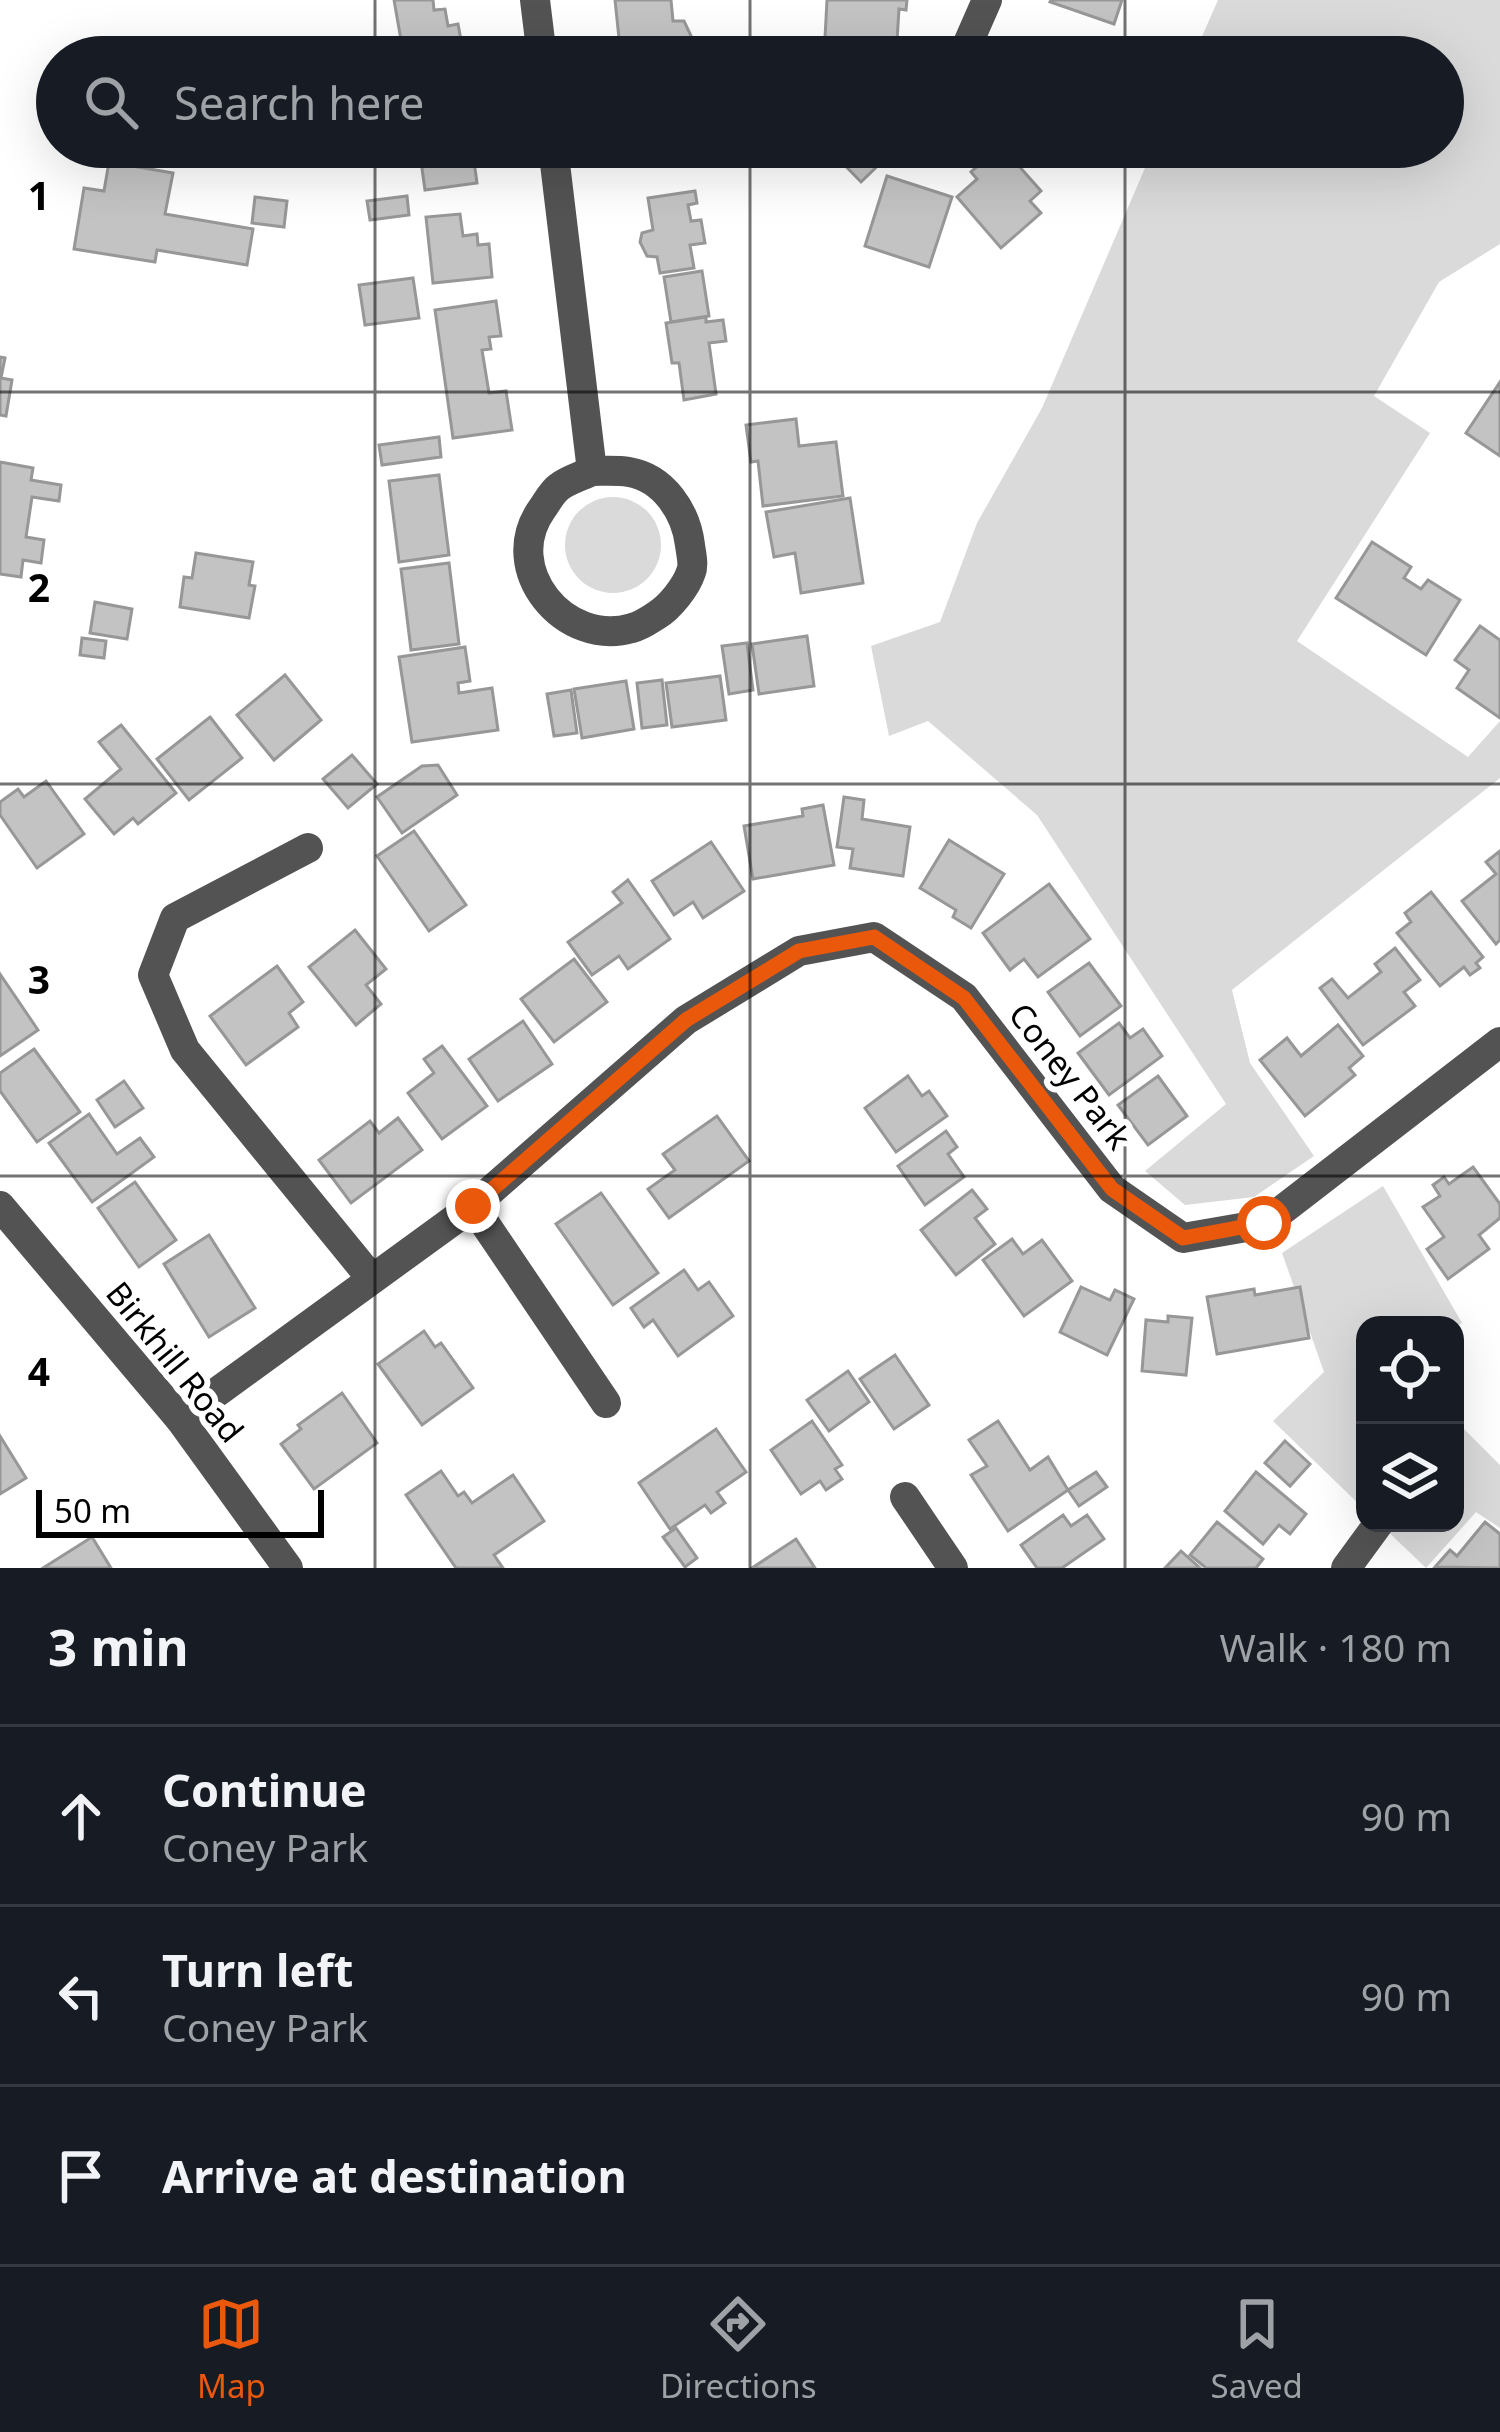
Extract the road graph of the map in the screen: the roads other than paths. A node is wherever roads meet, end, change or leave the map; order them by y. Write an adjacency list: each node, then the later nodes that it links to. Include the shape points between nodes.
1 (536, 0): 3 (street)
2 (987, 0): 4 (street)
3 (540, 36)
4 (971, 36)
5 (556, 168): 6 (street)
6 (592, 471): 6 (street, via 633,472 658,485 687,527 692,571 667,609 636,628 583,627 545,601 532,575 535,519 557,488)
7 (308, 848): 11 (street, via 175,918 153,975 185,1050)
8 (1500, 1042): 10 (street, Coney Park, via 1264,1223 1183,1238 1112,1189 964,998 874,937 799,951 686,1020)
9 (0, 1206): 13 (street, Birkhill Road)
10 (473, 1206): 11 (street, Coney Park); 12 (street)
11 (372, 1279): 13 (street, Coney Park)
12 (606, 1403)
13 (179, 1419): 16 (street, Birkhill Road)
14 (905, 1497): 17 (street)
15 (1372, 1532): 18 (street)
16 (288, 1568)
17 (953, 1568)
18 (1346, 1568)

